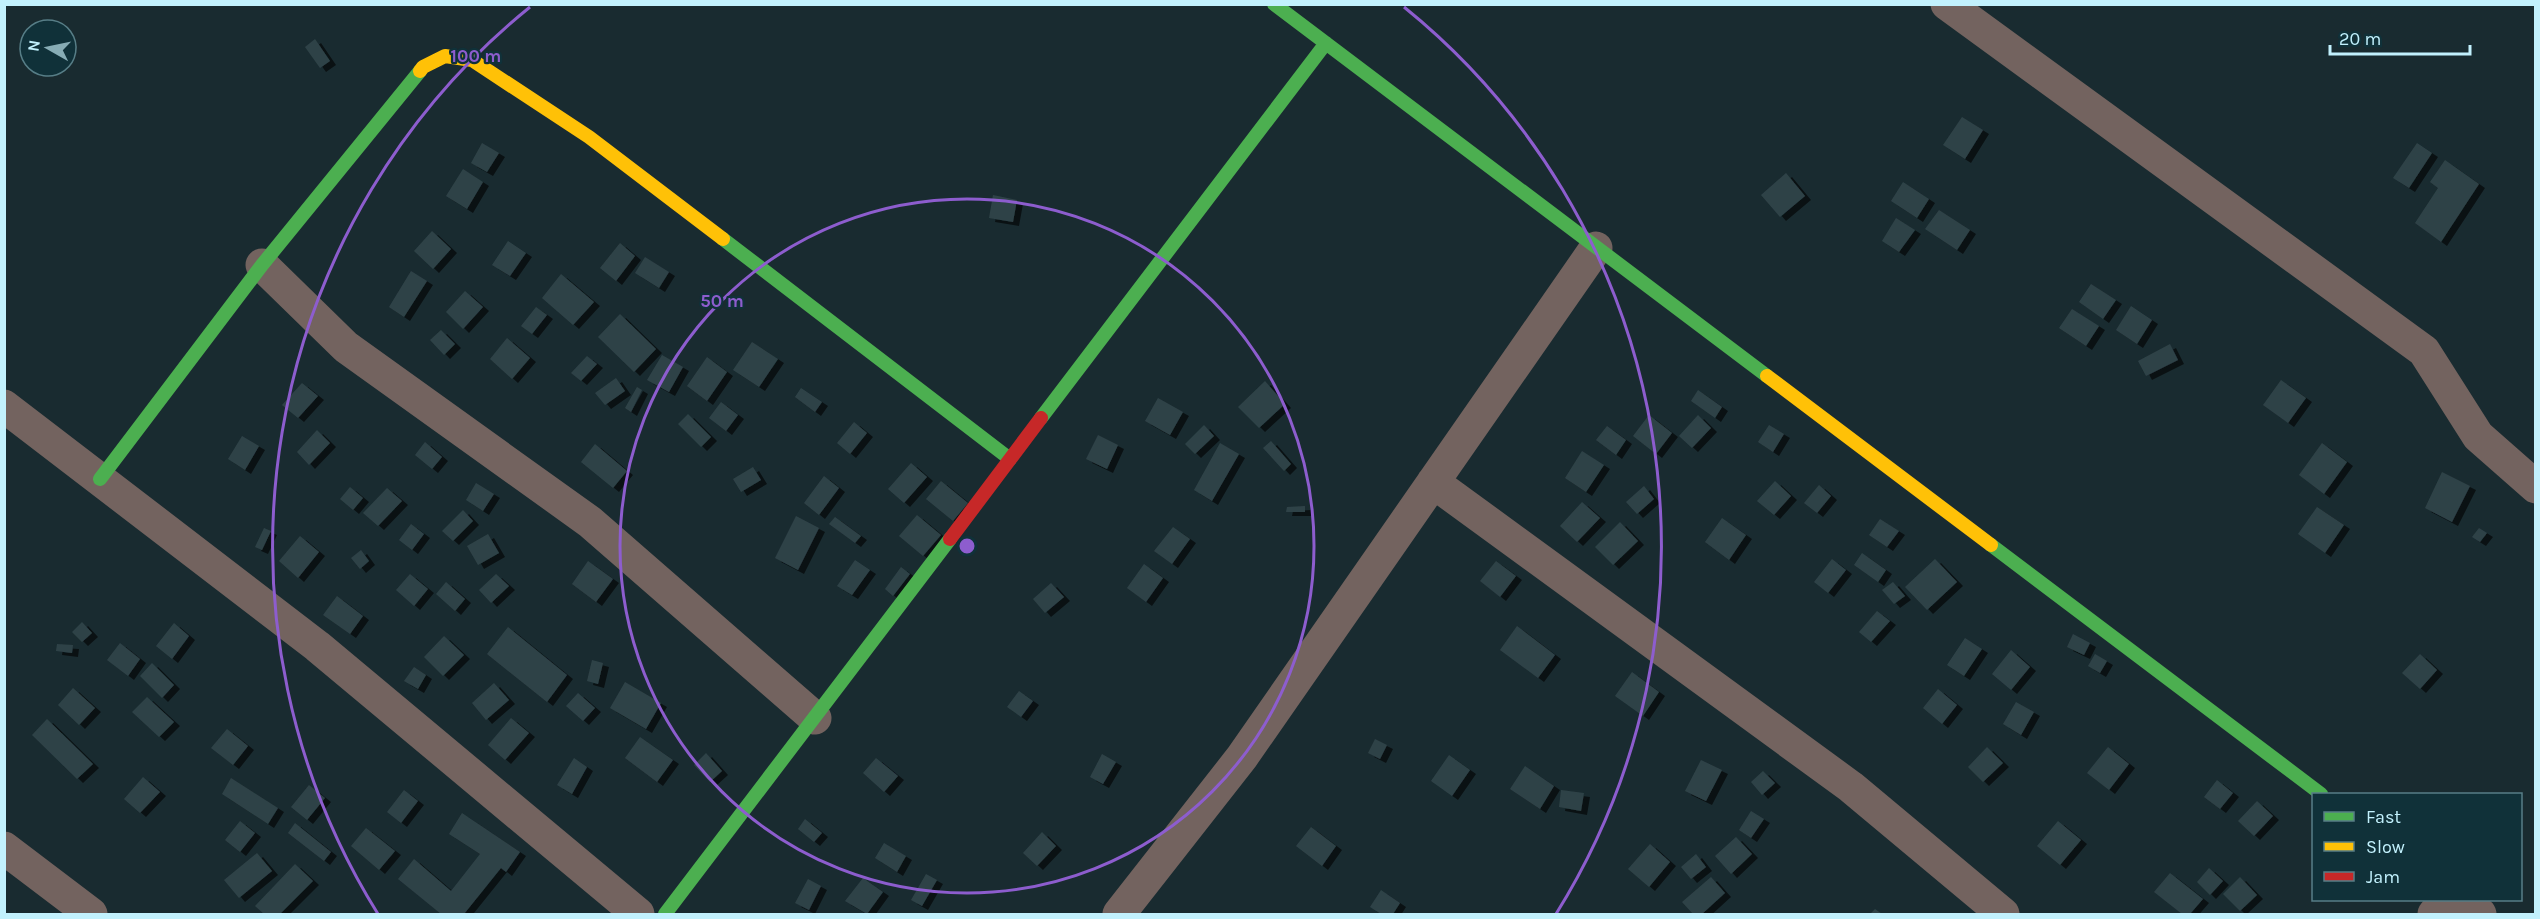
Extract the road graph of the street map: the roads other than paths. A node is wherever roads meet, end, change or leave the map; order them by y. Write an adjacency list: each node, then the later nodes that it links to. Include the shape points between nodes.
1 (1274, 4): 3 (street)
2 (1947, 4): 10 (street, via 2424,351 2478,436)
3 (1326, 43): 4 (street); 7 (street)
4 (1596, 248): 9 (street); 12 (street)
5 (262, 265): 7 (street, via 423,67 445,56 472,60 588,137); 8 (street); 11 (street, via 346,347 590,522)
6 (4, 406): 8 (street)
7 (1010, 459): 11 (street)
8 (100, 479): 17 (street, via 317,646)
9 (1433, 482): 19 (street, via 1242,757); 20 (street, via 1851,787)
10 (2535, 487)
11 (815, 717): 18 (street)
12 (2318, 793)
13 (4, 848): 16 (street)
14 (2445, 901): 21 (street)
15 (2461, 901): 22 (street)
16 (92, 915)
17 (638, 915)
18 (665, 915)
19 (1119, 915)
20 (2002, 915)
21 (2434, 915)
22 (2480, 915)

